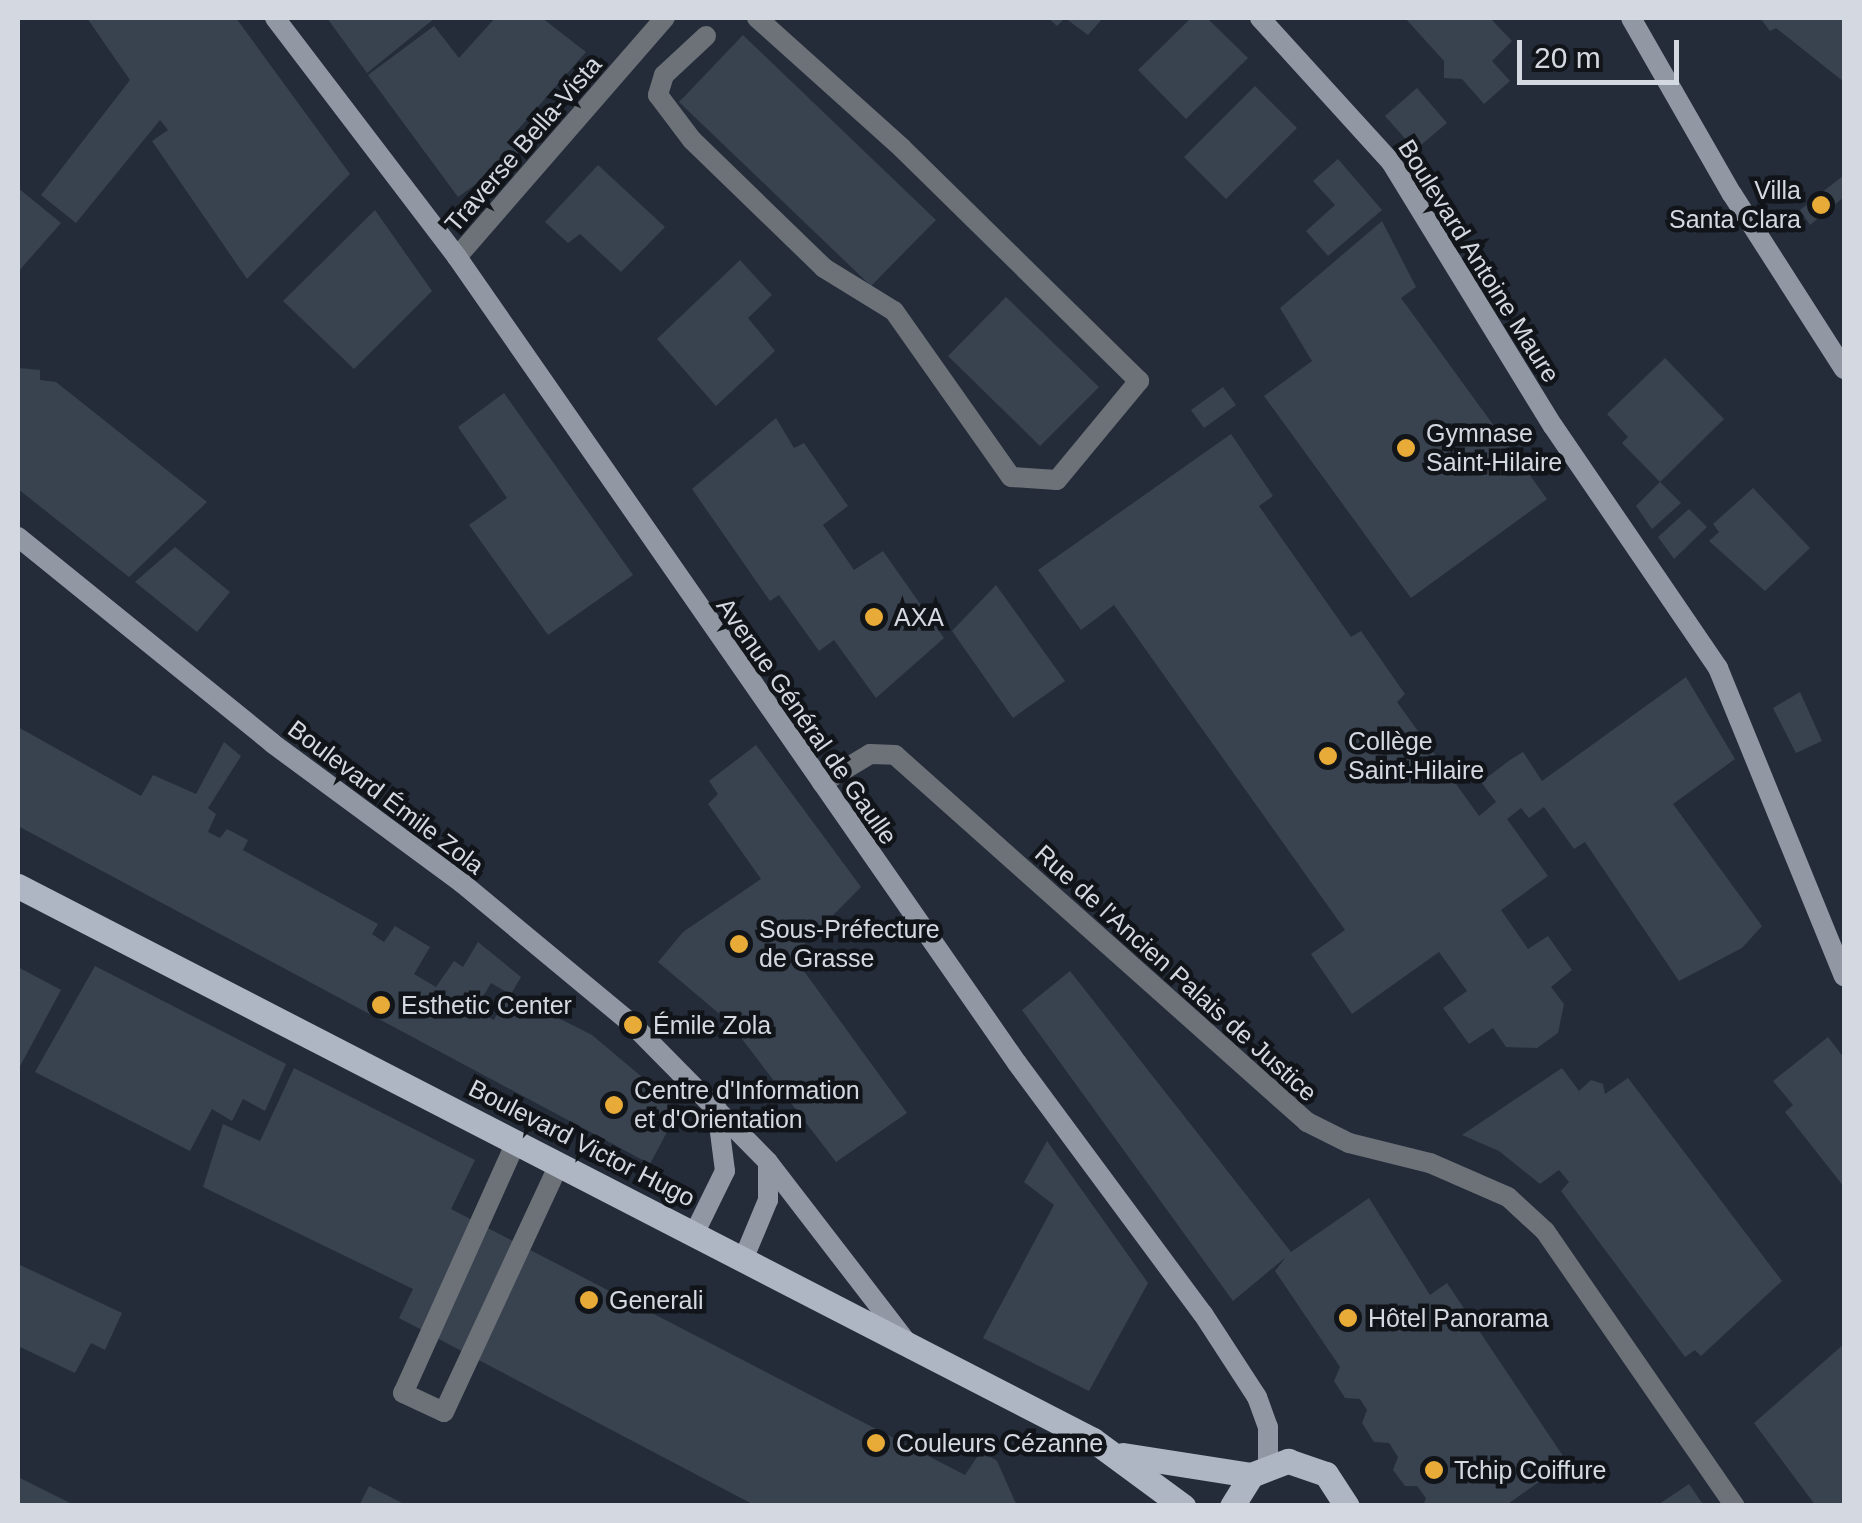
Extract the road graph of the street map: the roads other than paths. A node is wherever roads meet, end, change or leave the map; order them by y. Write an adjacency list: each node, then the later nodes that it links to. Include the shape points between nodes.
1 (275, 18): 7 (main road, Avenue Général de Gaulle)
2 (665, 18): 7 (street, Traverse Bella-Vista)
3 (757, 18): 6 (street, via 1139,382 1057,480 1011,476 894,312 824,268 692,140 658,95 664,74)
4 (1260, 18): 12 (main road, Boulevard Antoine Maure, via 1391,162 1553,426 1718,668)
5 (1632, 18): 8 (main road, via 1732,194)
6 (706, 36)
7 (457, 257): 10 (main road, Avenue Général de Gaulle)
8 (1844, 369)
9 (18, 537): 13 (main road, Boulevard Émile Zola, via 272,743 462,883 633,1025)
10 (822, 783): 21 (main road, Avenue Général de Gaulle, via 1257,1397 1268,1428); 25 (street, Rue de l'Ancien Palais de Justice, via 870,754 895,755 1307,1122 1349,1143 1430,1162 1508,1197 1545,1231)
11 (18, 886): 14 (main road, Boulevard Victor Hugo)
12 (1844, 976)
13 (717, 1107): 15 (main road, Boulevard Émile Zola); 17 (main road, via 726,1171)
14 (516, 1142): 16 (main road, Boulevard Victor Hugo); 16 (street, via 403,1393 444,1412)
15 (768, 1162): 18 (main road, via 768,1200); 19 (main road, Boulevard Émile Zola)
16 (559, 1164): 17 (main road, Boulevard Victor Hugo)
17 (694, 1234): 18 (main road, Boulevard Victor Hugo)
18 (743, 1260): 19 (main road, Boulevard Victor Hugo)
19 (909, 1346): 20 (main road, Boulevard Victor Hugo)
20 (1118, 1454): 21 (main road, Boulevard Victor Hugo); 22 (main road, Boulevard Victor Hugo)
21 (1260, 1470): 23 (main road); 24 (main road, Boulevard Victor Hugo, via 1308,1464 1326,1474)
22 (1183, 1506)
23 (1232, 1506)
24 (1347, 1506)
25 (1735, 1506)

